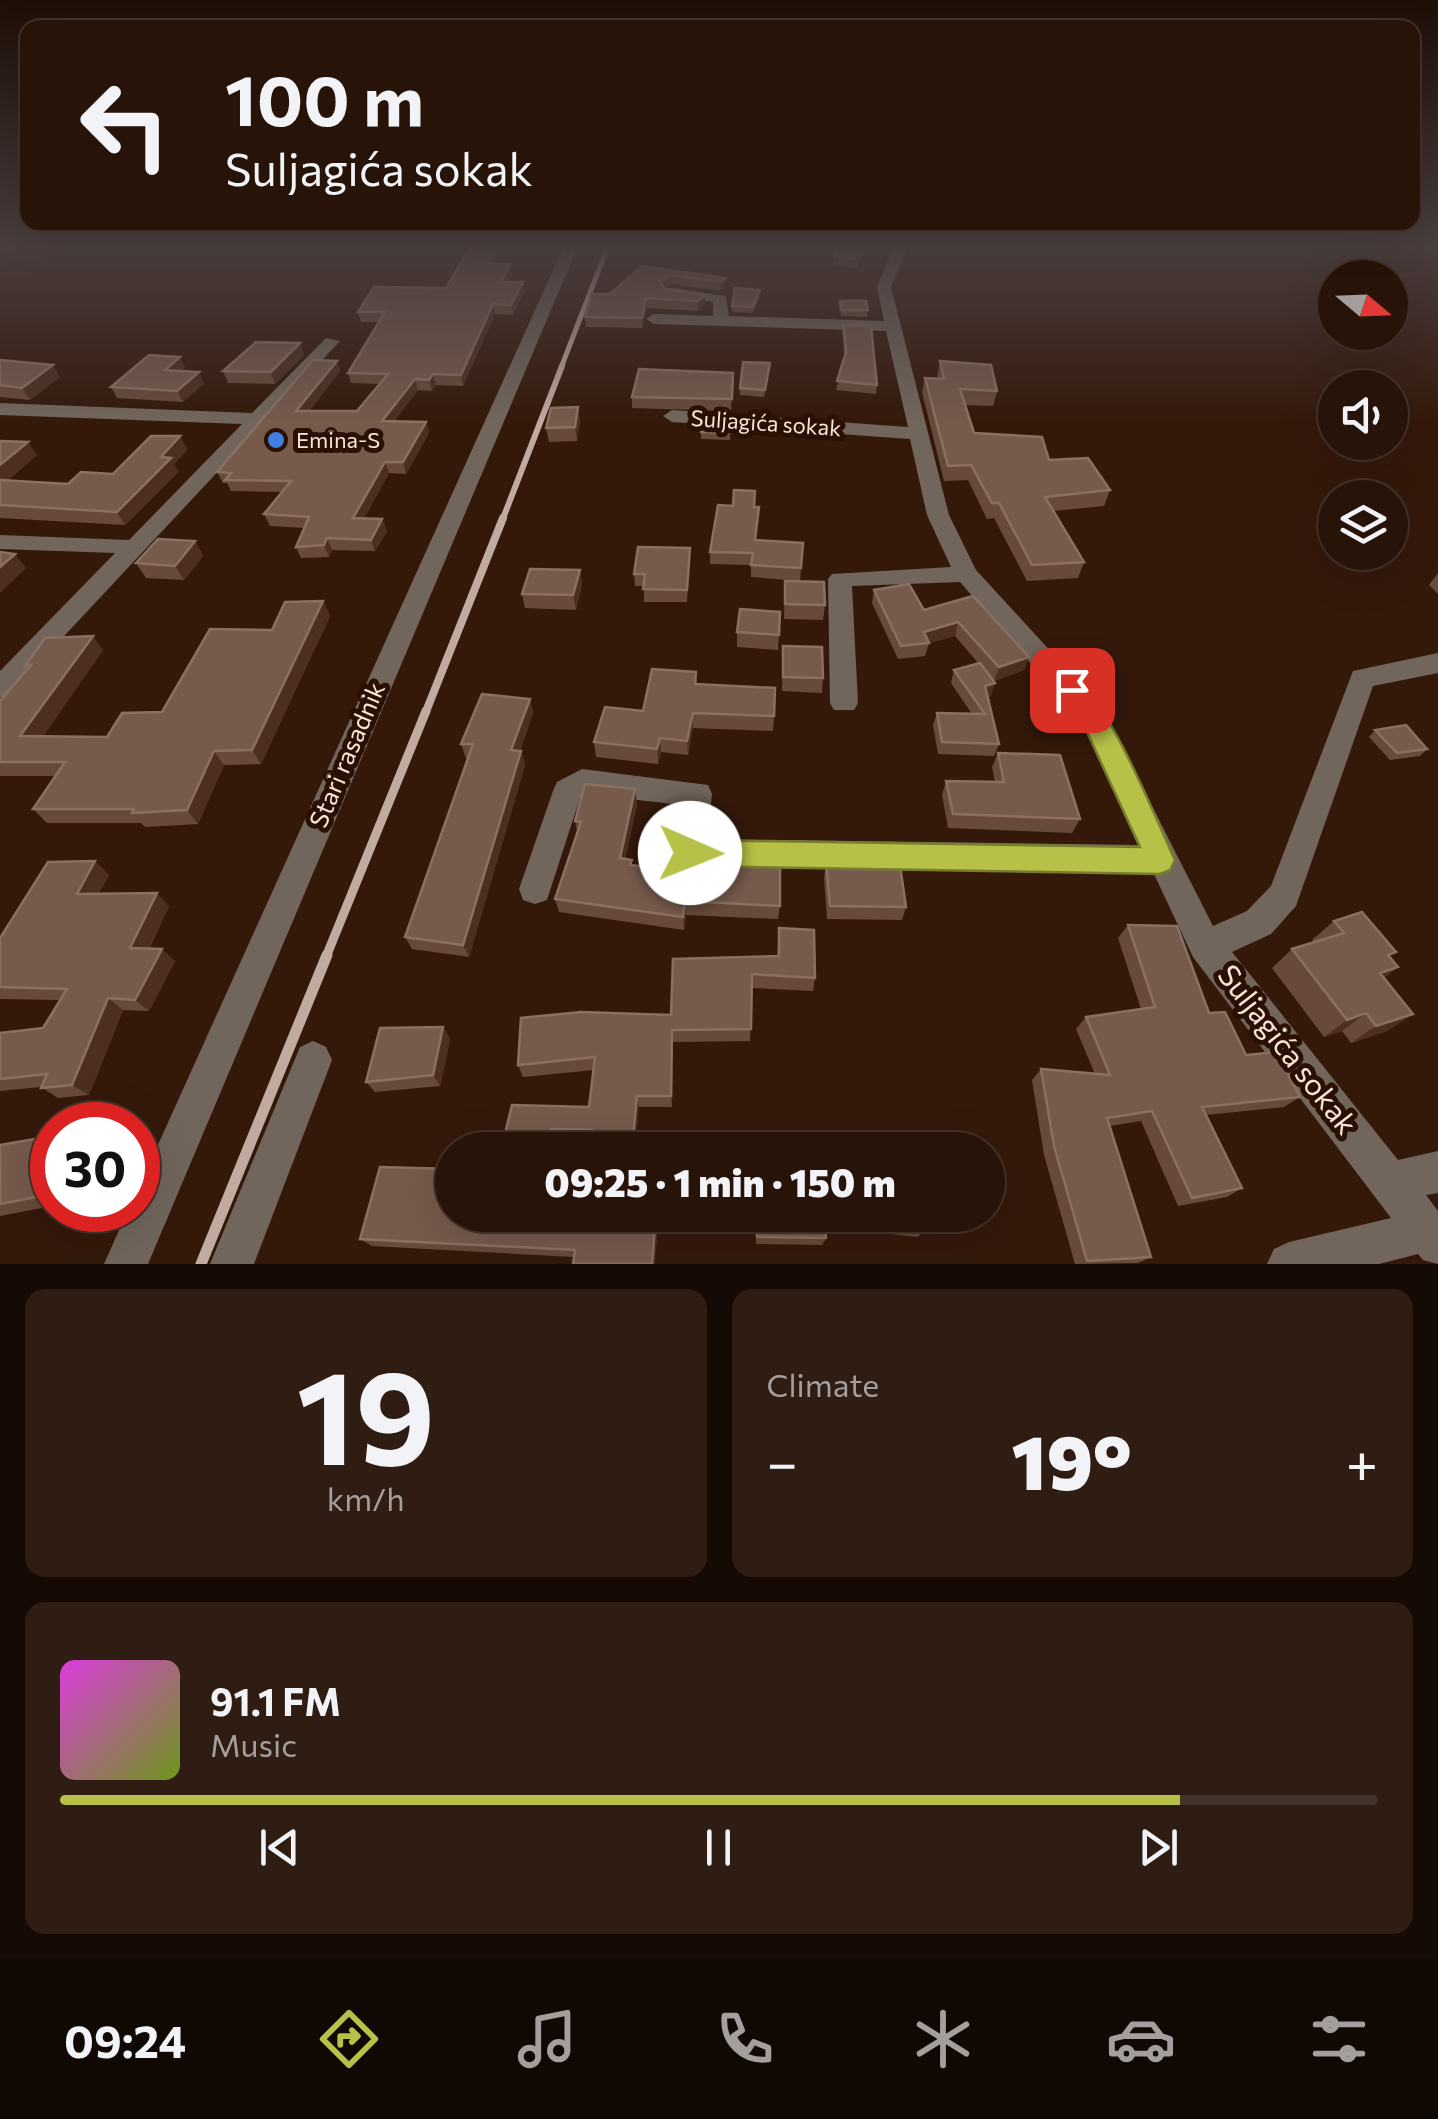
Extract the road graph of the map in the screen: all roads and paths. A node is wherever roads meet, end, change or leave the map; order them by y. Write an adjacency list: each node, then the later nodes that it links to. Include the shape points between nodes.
1 (544, 305): 25 (street, Stari rasadnik)
2 (721, 305): 5 (street)
3 (889, 305): 6 (street, Suljagića sokak)
4 (654, 319): 5 (street)
5 (721, 321): 6 (street)
6 (894, 326): 11 (street, Suljagića sokak)
7 (332, 341): 10 (street)
8 (0, 408): 10 (street)
9 (672, 416): 11 (street, Suljagića sokak)
10 (260, 419): 13 (street)
11 (920, 434): 14 (street, Suljagića sokak, via 938,516)
12 (0, 542): 13 (street)
13 (136, 547): 16 (street)
14 (966, 574): 17 (street, via 840,580); 18 (street, Suljagića sokak, via 1091,714)
15 (1438, 663): 20 (street, via 1362,678 1284,895 1251,932)
16 (0, 688)
17 (844, 703)
18 (1160, 860): 19 (street, via 690,853 697,794 582,780 568,790); 20 (street, Suljagića sokak)
19 (534, 889)
20 (1205, 945): 23 (street, Suljagića sokak)
21 (313, 1060): 26 (street)
22 (1438, 1172): 23 (street)
23 (1389, 1183): 24 (street, Suljagića sokak)
24 (1432, 1238): 27 (street, Suljagića sokak)
25 (126, 1264)
26 (232, 1264)
27 (1289, 1264)

